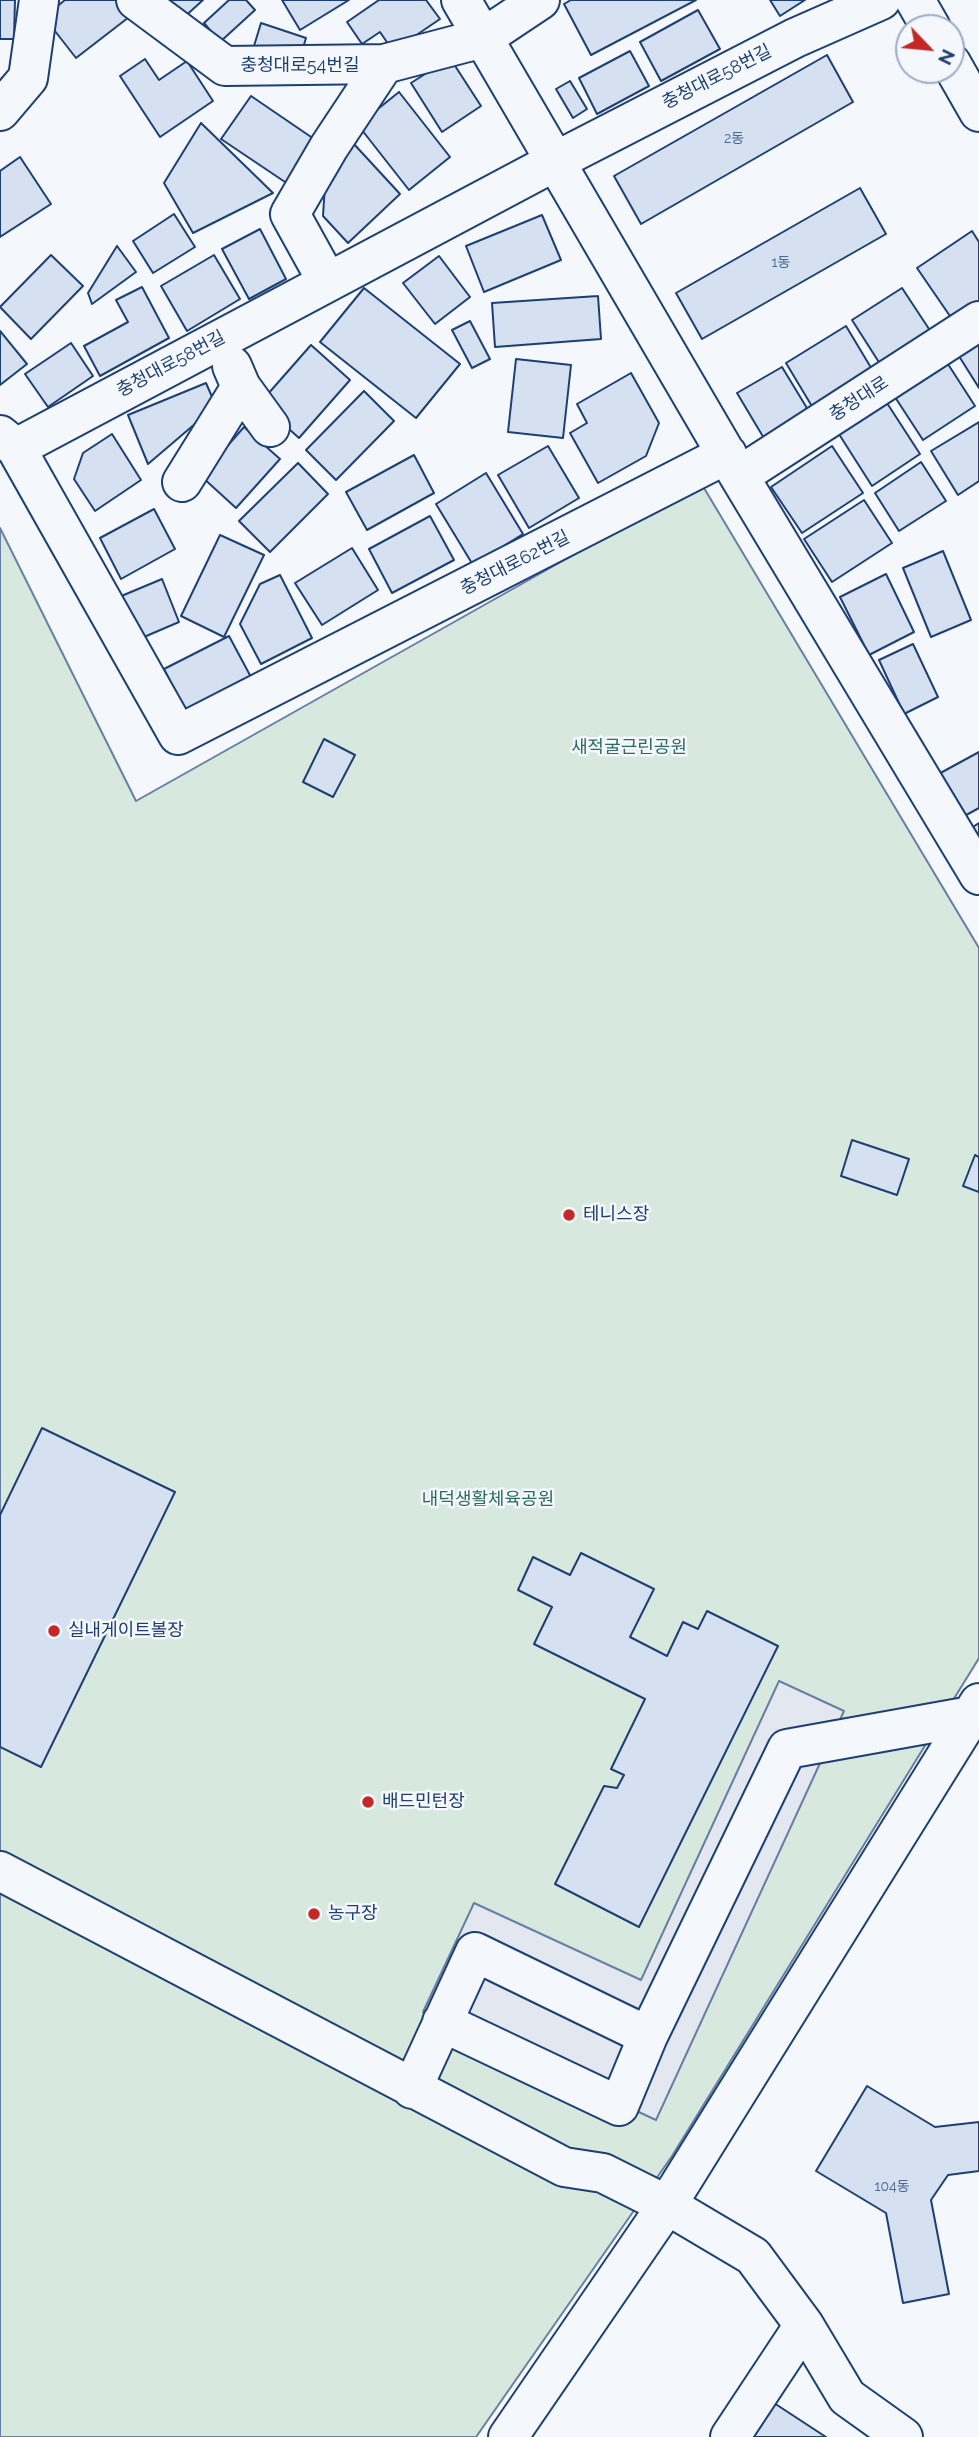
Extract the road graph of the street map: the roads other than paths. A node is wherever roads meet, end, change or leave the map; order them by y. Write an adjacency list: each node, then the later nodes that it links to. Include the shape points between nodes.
1 (39, 0): 9 (street, via 28,78)
2 (136, 0): 7 (street, 충청대로54번길, via 225,66)
3 (461, 0): 6 (street)
4 (540, 0): 6 (street)
5 (881, 0): 11 (street, 충청대로58번길, via 795,37)
6 (483, 38): 7 (street, 충청대로54번길); 11 (street)
7 (384, 64): 12 (street, via 290,214)
8 (963, 84): 10 (street)
9 (0, 111)
10 (979, 112)
11 (556, 161): 12 (street, 충청대로58번길); 18 (street)
12 (327, 281): 14 (street, 충청대로58번길)
13 (979, 321): 18 (street, 충청대로)
14 (219, 338): 15 (street); 17 (street, 충청대로58번길)
15 (241, 387): 16 (street); 19 (street)
16 (270, 427)
17 (8, 441): 18 (street, 충청대로62번길, via 178,735)
18 (733, 465): 20 (street)
19 (182, 482)
20 (979, 875)
21 (975, 1709): 24 (street, via 787,1749); 26 (street)
22 (0, 1871): 25 (street)
23 (442, 2022): 24 (street, via 475,1952); 24 (street, via 619,2106); 25 (street)
24 (648, 2036)
25 (412, 2089): 26 (street, via 564,2167 603,2173)
26 (667, 2205): 27 (street, via 753,2256); 28 (street)
27 (804, 2325): 29 (street); 30 (street, via 847,2397)
28 (508, 2437)
29 (730, 2437)
30 (902, 2437)

